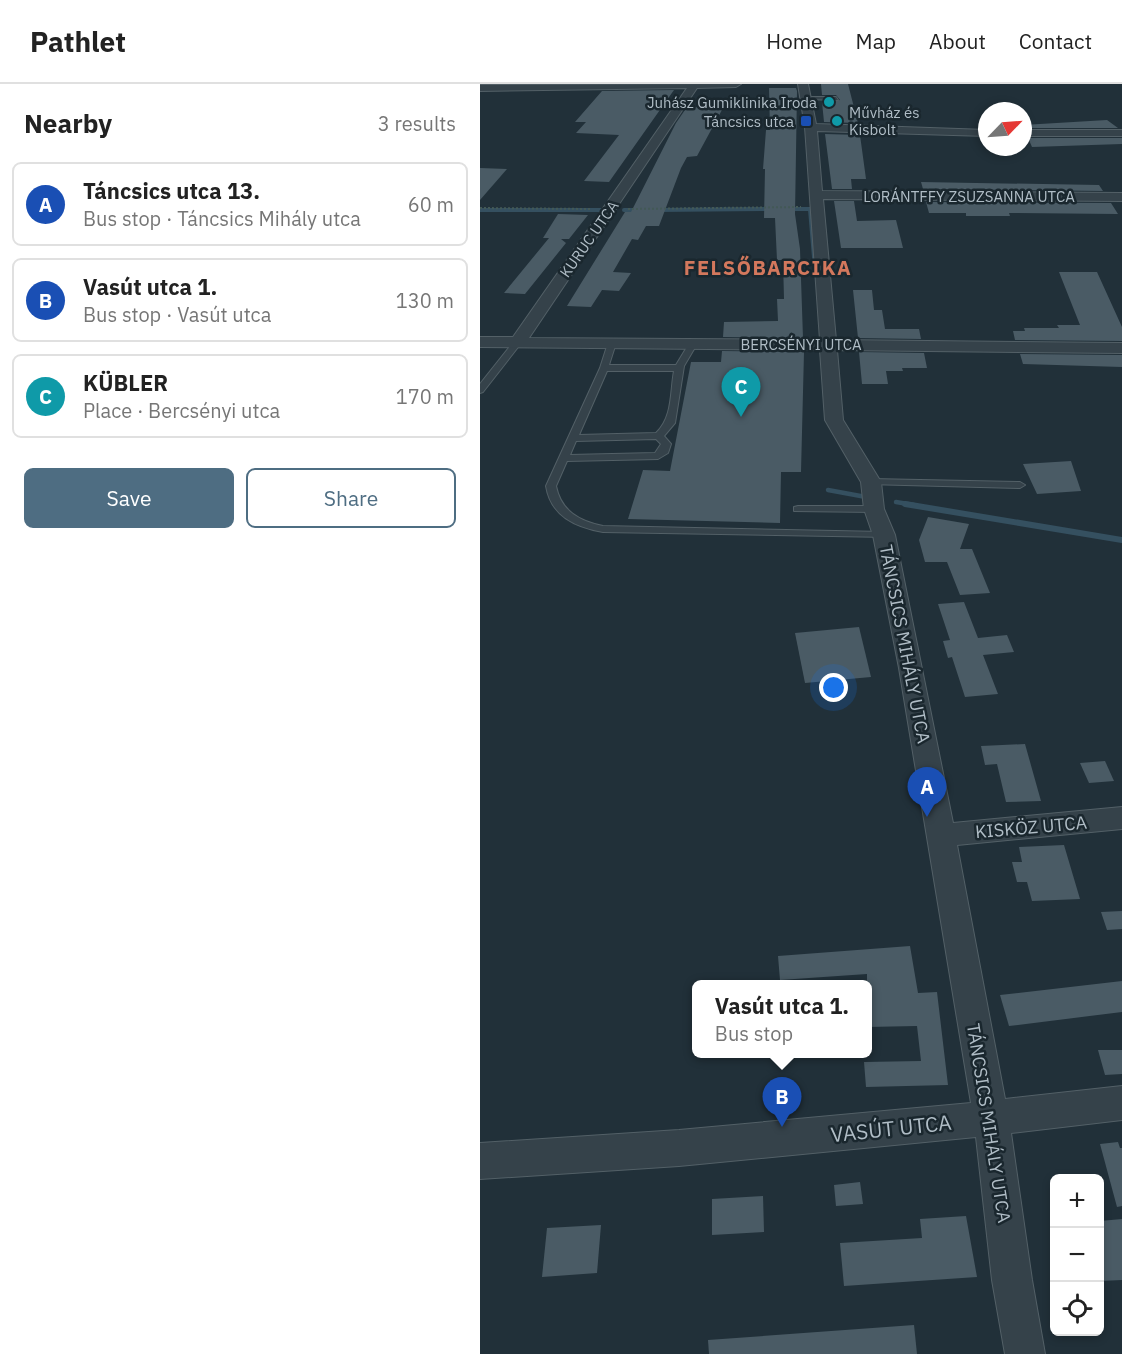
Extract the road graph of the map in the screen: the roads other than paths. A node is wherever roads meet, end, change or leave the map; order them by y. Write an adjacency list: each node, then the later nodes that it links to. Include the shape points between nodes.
1 (736, 84): 2 (street)
2 (694, 85): 3 (street); 13 (street, KURUC UTCA)
3 (482, 88)
4 (805, 91): 5 (lane); 6 (street, TÁNCSICS MIHÁLY UTCA)
5 (836, 99)
6 (811, 127): 7 (street); 11 (street, TÁNCSICS MIHÁLY UTCA)
7 (978, 133)
8 (1032, 133): 9 (street)
9 (1122, 133)
10 (1122, 197): 11 (street, LORÁNTFFY ZSUZSANNA UTCA)
11 (817, 201): 16 (street, TÁNCSICS MIHÁLY UTCA)
12 (480, 342): 13 (street, BERCSÉNYI UTCA)
13 (518, 342): 14 (street, BERCSÉNYI UTCA); 20 (lane, KURUC UTCA)
14 (612, 343): 15 (street, BERCSÉNYI UTCA); 18 (lane)
15 (693, 344): 16 (street, BERCSÉNYI UTCA); 19 (lane)
16 (827, 344): 17 (street, BERCSÉNYI UTCA); 24 (street, TÁNCSICS MIHÁLY UTCA, via 834,420)
17 (1122, 348)
18 (604, 368): 19 (lane); 22 (lane)
19 (679, 368): 21 (lane, via 671,422)
20 (481, 387)
21 (659, 436): 22 (lane); 23 (lane, via 666,444 658,456)
22 (573, 438): 23 (lane)
23 (562, 458): 28 (lane, via 551,486 552,496 569,517 585,526)
24 (871, 482): 25 (lane); 27 (street, TÁNCSICS MIHÁLY UTCA)
25 (1020, 485)
26 (798, 508): 27 (lane)
27 (873, 509): 28 (street, TÁNCSICS MIHÁLY UTCA)
28 (884, 535): 30 (street, TÁNCSICS MIHÁLY UTCA)
29 (1122, 818): 30 (street, KISKÖZ UTCA)
30 (940, 835): 32 (street, TÁNCSICS MIHÁLY UTCA)
31 (1122, 1103): 32 (street, VASÚT UTCA)
32 (991, 1117): 33 (street, VASÚT UTCA, via 770,1140); 34 (street, TÁNCSICS MIHÁLY UTCA)
33 (480, 1161)
34 (1025, 1354)

